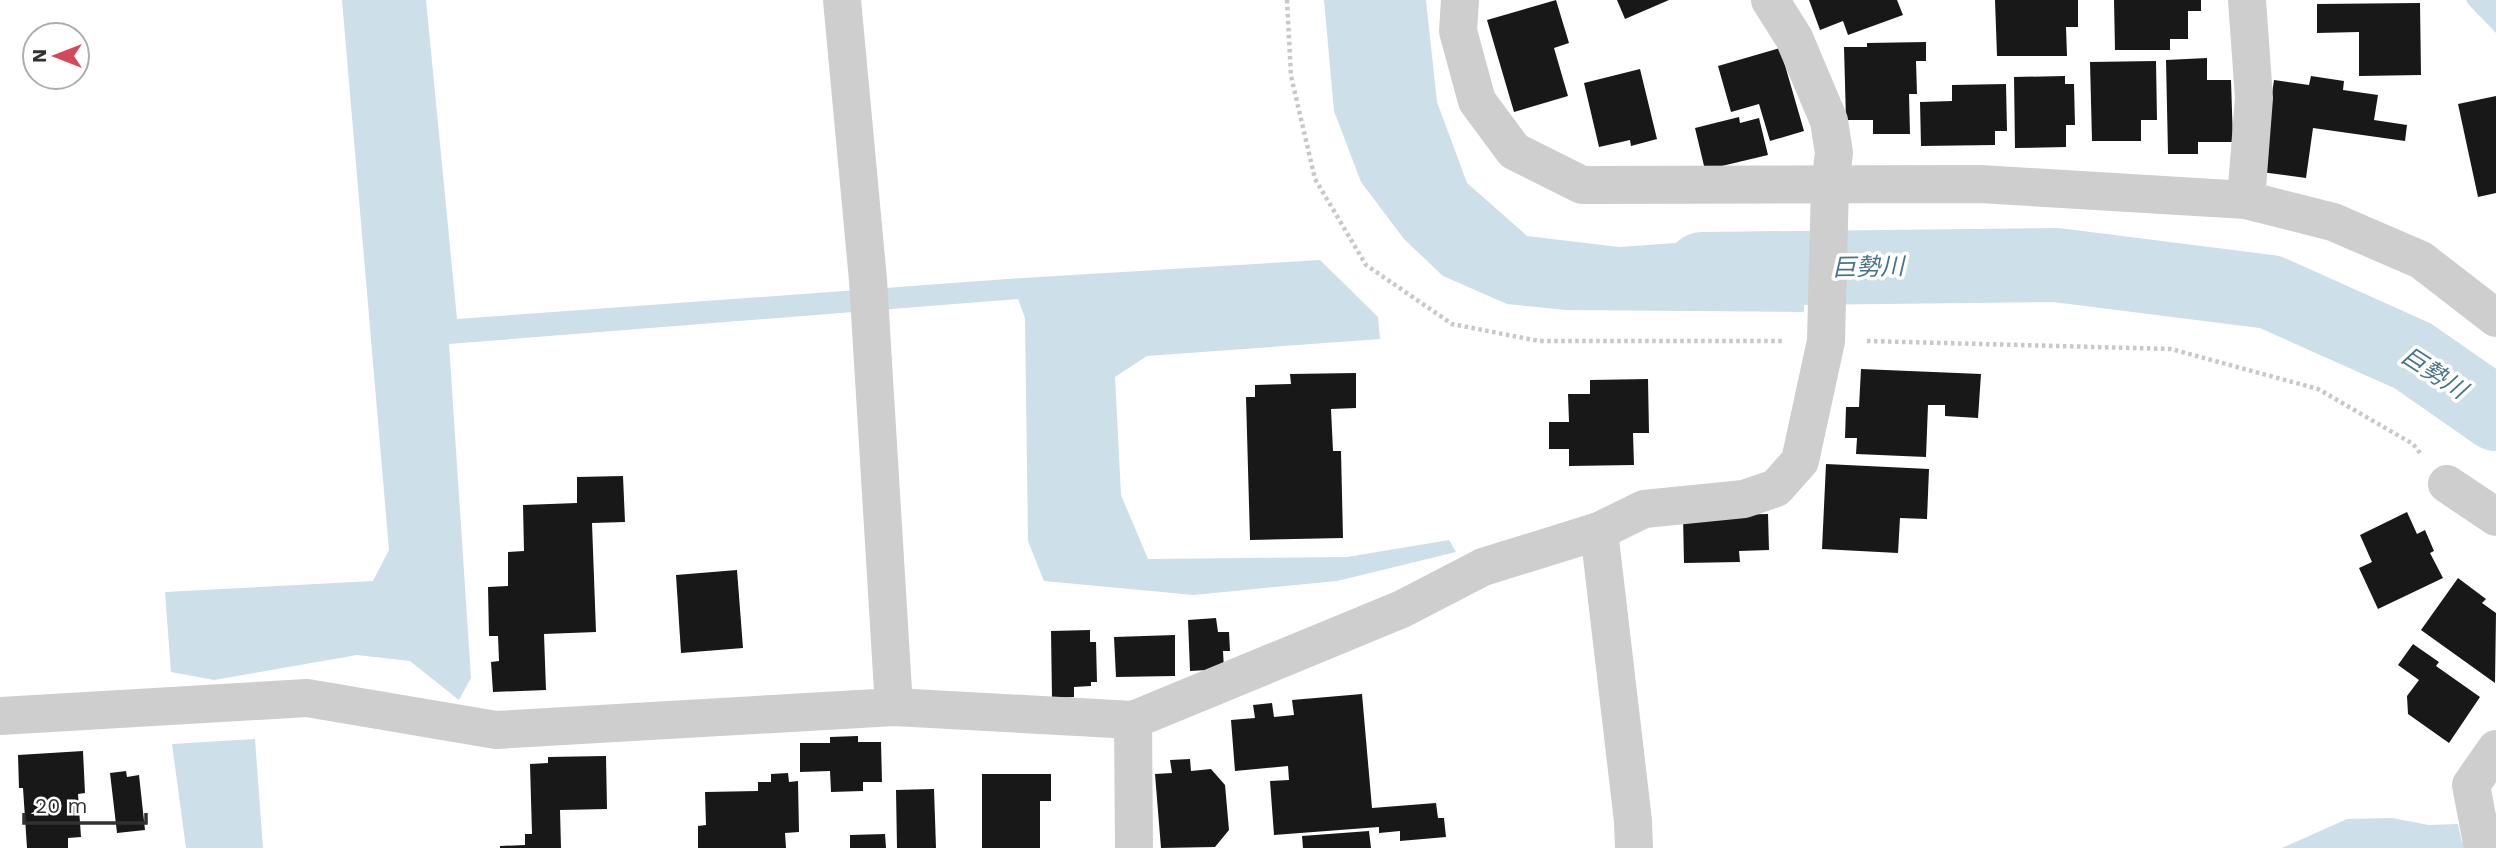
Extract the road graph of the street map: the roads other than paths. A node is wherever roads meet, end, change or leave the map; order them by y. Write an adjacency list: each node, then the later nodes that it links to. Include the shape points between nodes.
1 (842, 0): 11 (street, via 871,319)
2 (1460, 0): 5 (street, via 1458,31 1477,102 1514,152 1581,185)
3 (1770, 0): 5 (street, via 1794,38 1829,121 1834,153)
4 (2247, 0): 6 (street, via 2254,98)
5 (1830, 185): 6 (street, via 1980,184); 10 (street, via 1826,341 1800,461 1776,488 1744,499 1644,509)
6 (2246, 200): 7 (street, via 2333,222 2421,260)
7 (2496, 318)
8 (2447, 484): 9 (street)
9 (2496, 517)
10 (1599, 531): 13 (street, via 1483,568 1402,609); 17 (street)
11 (894, 706): 12 (street, via 496,730 307,698); 13 (street)
12 (0, 716)
13 (1133, 720): 16 (street)
14 (2496, 749): 15 (street, via 2471,785)
15 (2481, 835)
16 (1134, 848)
17 (1634, 848)

